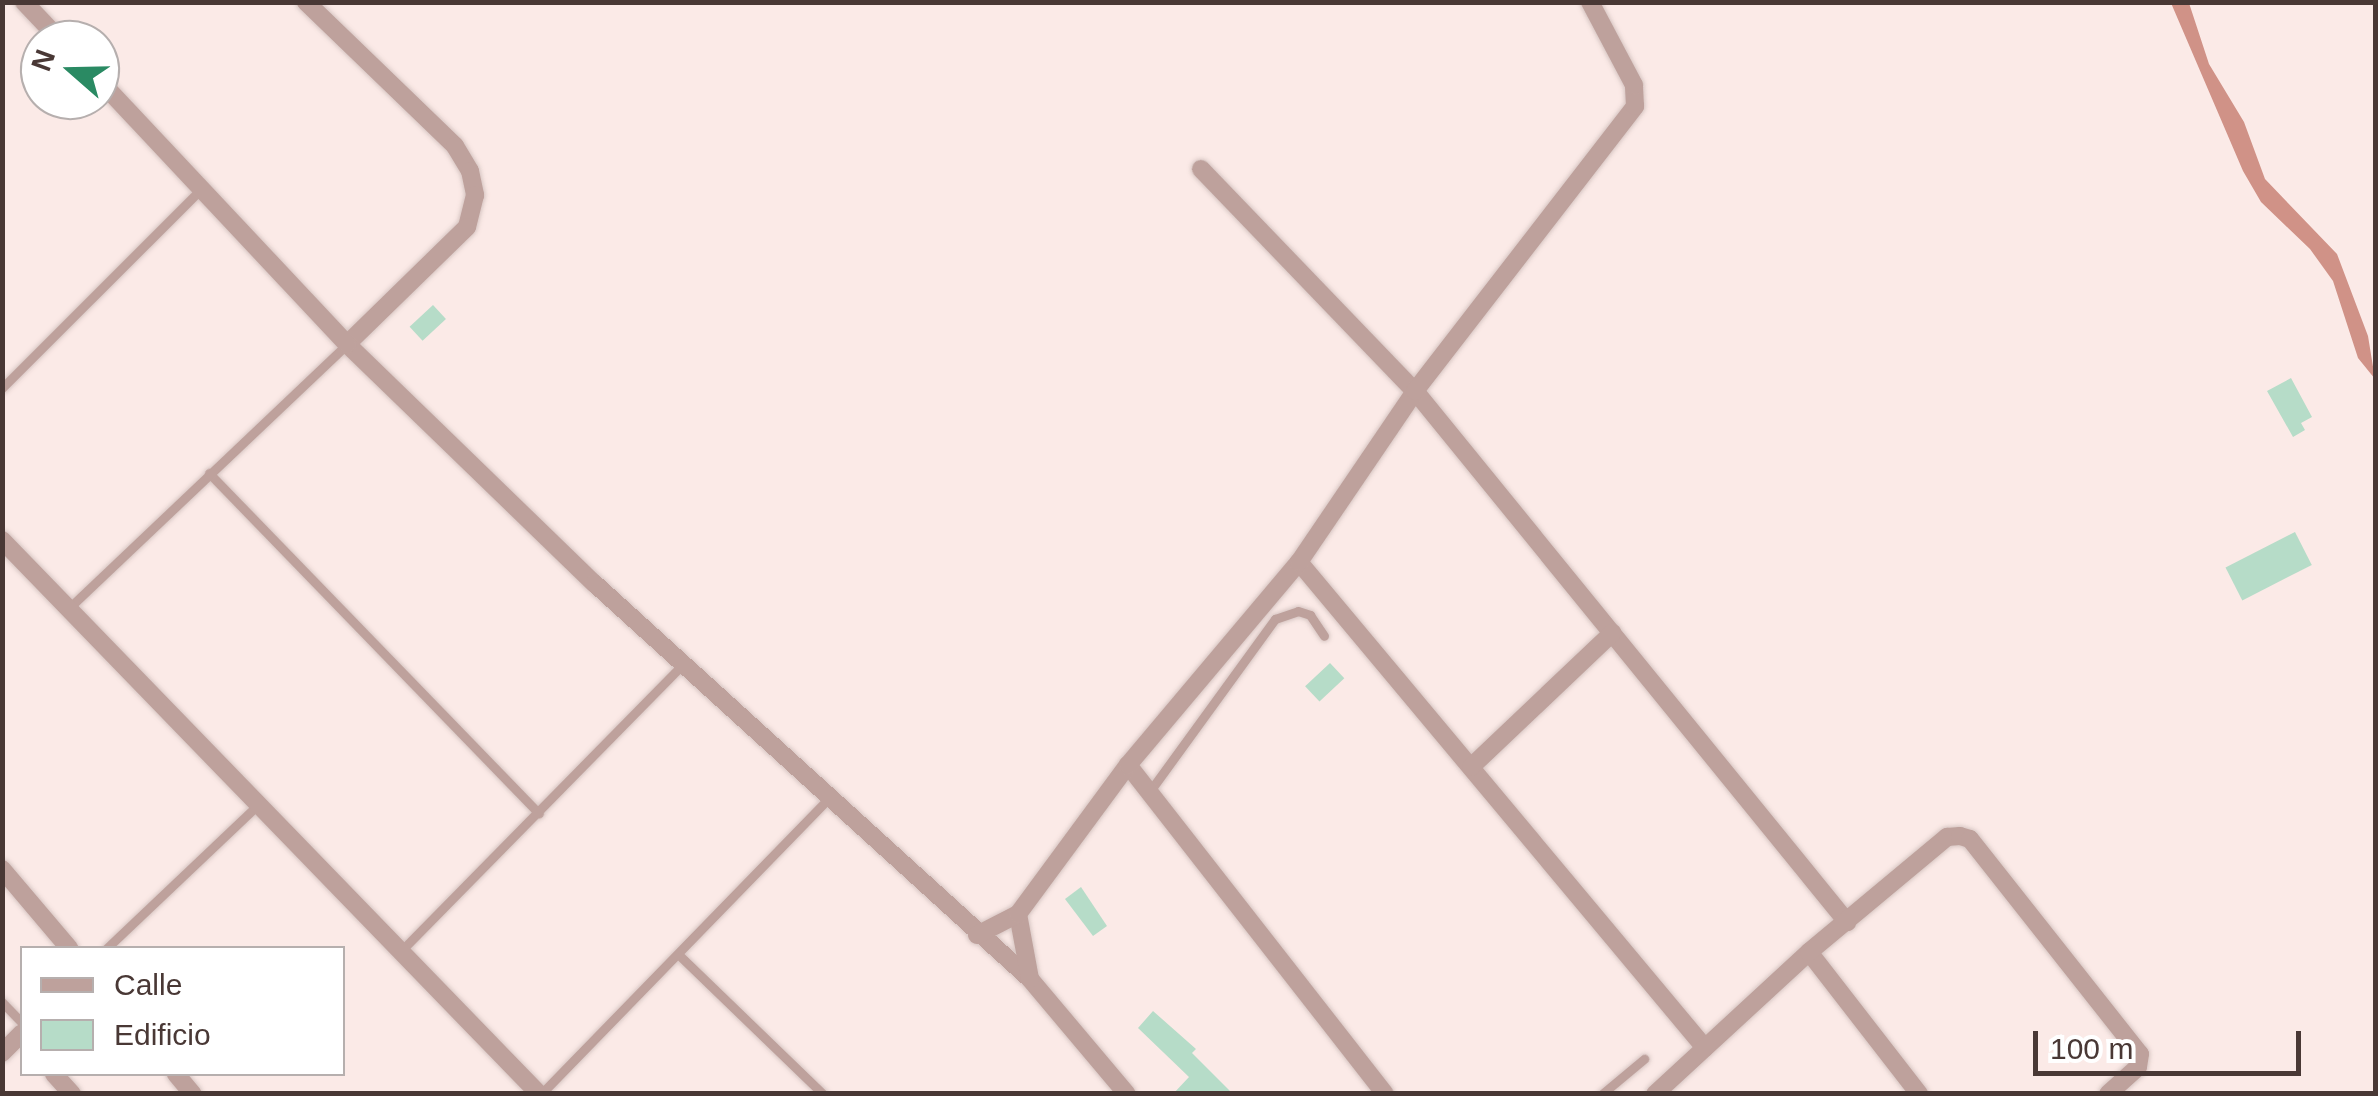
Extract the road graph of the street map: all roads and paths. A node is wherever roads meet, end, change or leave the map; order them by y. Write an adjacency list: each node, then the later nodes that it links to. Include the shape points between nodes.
1 (306, 2): 6 (street, via 455,146 475,196 467,227)
2 (1590, 2): 8 (street, via 1634,86 1635,106)
3 (120, 102): 5 (street)
4 (1200, 169): 8 (street)
5 (203, 187): 6 (street); 7 (lane)
6 (346, 344): 9 (lane); 15 (street)
7 (2, 388)
8 (1415, 391): 11 (street); 13 (street)
9 (209, 473): 12 (lane); 21 (lane)
10 (2, 540): 12 (street)
11 (1299, 562): 16 (street); 17 (street)
12 (68, 608): 20 (street)
13 (1612, 633): 17 (street); 24 (street)
14 (1324, 636): 18 (lane, via 1310,615 1298,611 1276,619)
15 (684, 664): 19 (street); 21 (lane)
16 (1128, 766): 18 (street); 23 (street)
17 (1471, 768): 35 (street)
18 (1148, 793): 41 (street)
19 (831, 796): 25 (street); 30 (lane)
20 (260, 804): 27 (lane); 28 (street)
21 (539, 813): 28 (lane)
22 (2, 868): 26 (street)
23 (1018, 914): 25 (street); 31 (street)
24 (1847, 922): 29 (street); 45 (street, via 1948,837 1970,839 2140,1054 2138,1067)
25 (977, 935): 31 (street)
26 (68, 946)
27 (109, 946)
28 (401, 951): 39 (street)
29 (1809, 952): 35 (street); 44 (street)
30 (680, 956): 39 (lane); 40 (lane)
31 (1030, 979): 38 (street)
32 (2, 1002): 33 (lane)
33 (20, 1029)
34 (20, 1034): 36 (street)
35 (1705, 1048): 43 (street)
36 (2, 1053)
37 (1644, 1059): 42 (lane)
38 (1124, 1092)
39 (540, 1094)
40 (822, 1094)
41 (1385, 1094)
42 (1602, 1094)
43 (1655, 1094)
44 (1919, 1094)
45 (2108, 1094)

